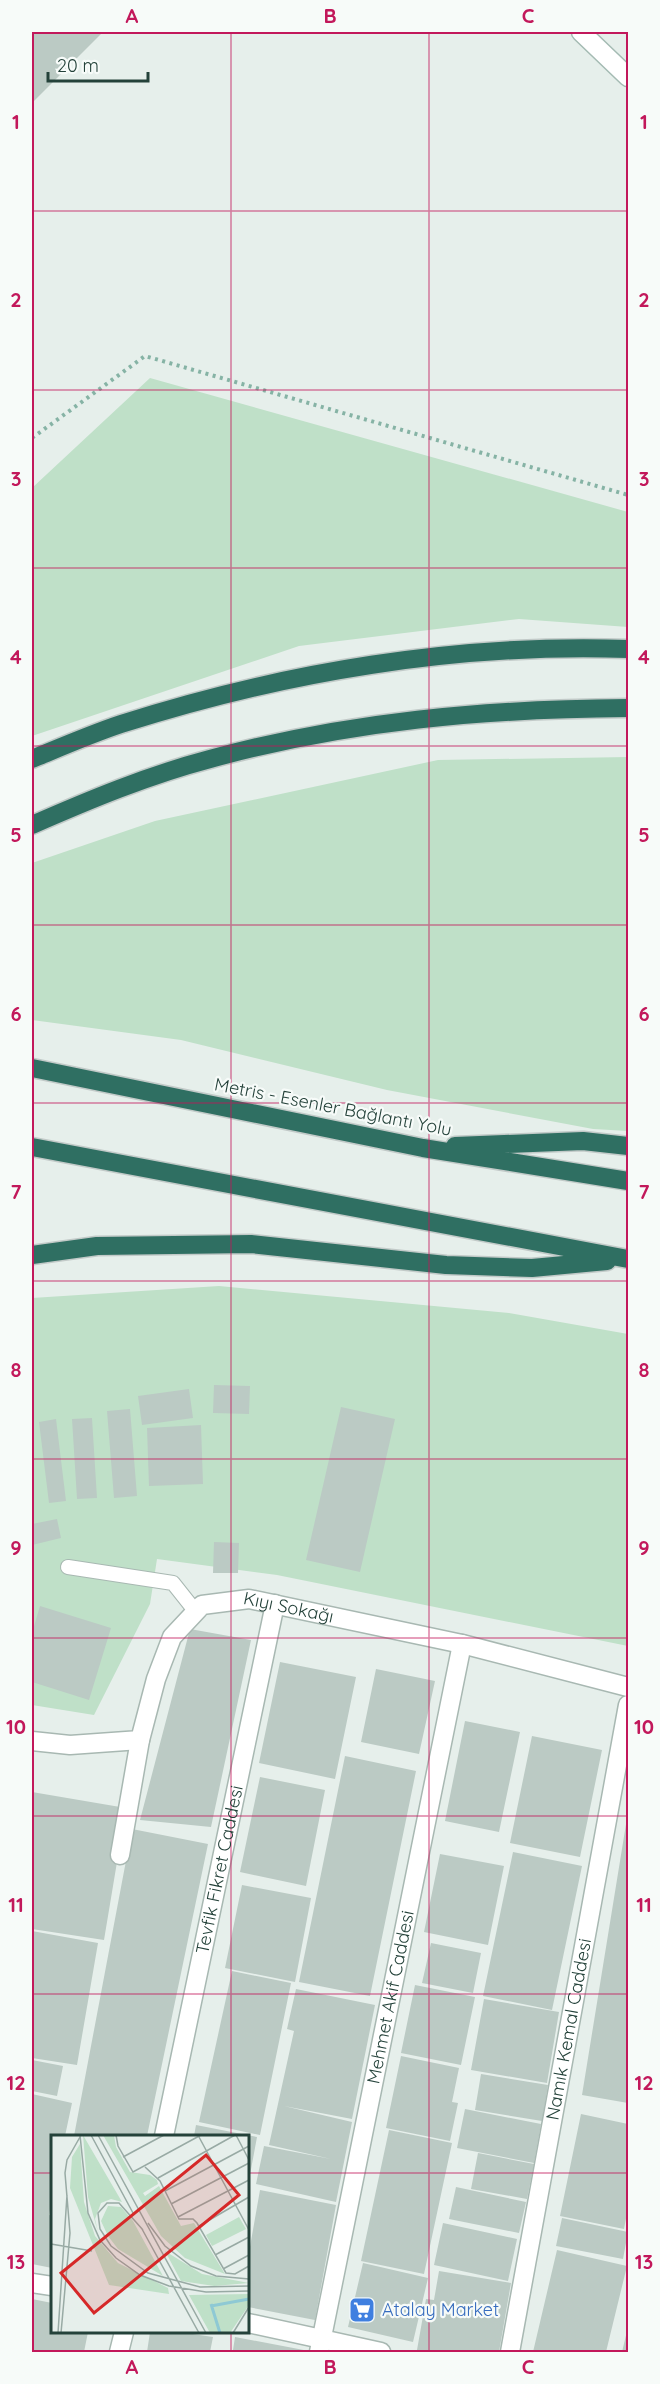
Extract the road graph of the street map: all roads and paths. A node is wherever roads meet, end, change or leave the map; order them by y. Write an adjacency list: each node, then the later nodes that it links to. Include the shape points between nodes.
1 (581, 32): 2 (street)
2 (628, 77)
3 (32, 438): 4 (path, via 145,356)
4 (628, 495)
5 (628, 649): 7 (highway, via 482,651 370,665 266,685 120,725)
6 (628, 708): 8 (highway, via 511,710 345,730 210,759 135,783)
7 (32, 759)
8 (32, 825)
9 (32, 1068): 12 (highway, Metris - Esenler Bağlantı Yolu)
10 (628, 1146): 12 (highway, via 583,1141)
11 (32, 1147): 15 (highway)
12 (423, 1148): 13 (highway, Metris - Esenler Bağlantı Yolu)
13 (628, 1181)
14 (32, 1255): 15 (highway, via 97,1246 251,1244 446,1265 532,1268)
15 (628, 1259)
16 (68, 1568): 18 (lane, via 173,1583)
17 (275, 1604): 18 (street, Kıyı Sokağı, via 249,1599 202,1605); 19 (street, Kıyı Sokağı); 25 (street, Tevfik Fikret Caddesi)
18 (196, 1612): 22 (street, Kıyı Sokağı, via 172,1637)
19 (462, 1644): 20 (street, Kıyı Sokağı); 30 (street, Mehmet Akif Caddesi)
20 (628, 1687)
21 (628, 1705): 33 (street, Namık Kemal Caddesi)
22 (140, 1740): 23 (street, via 70,1745); 24 (street, Kıyı Sokağı)
23 (32, 1741)
24 (120, 1855)
25 (164, 2135)
26 (32, 2283): 27 (street)
27 (51, 2286)
28 (249, 2323): 30 (street)
29 (124, 2333): 31 (street)
30 (320, 2346): 32 (street)
31 (119, 2352)
32 (381, 2352)
33 (510, 2352)

